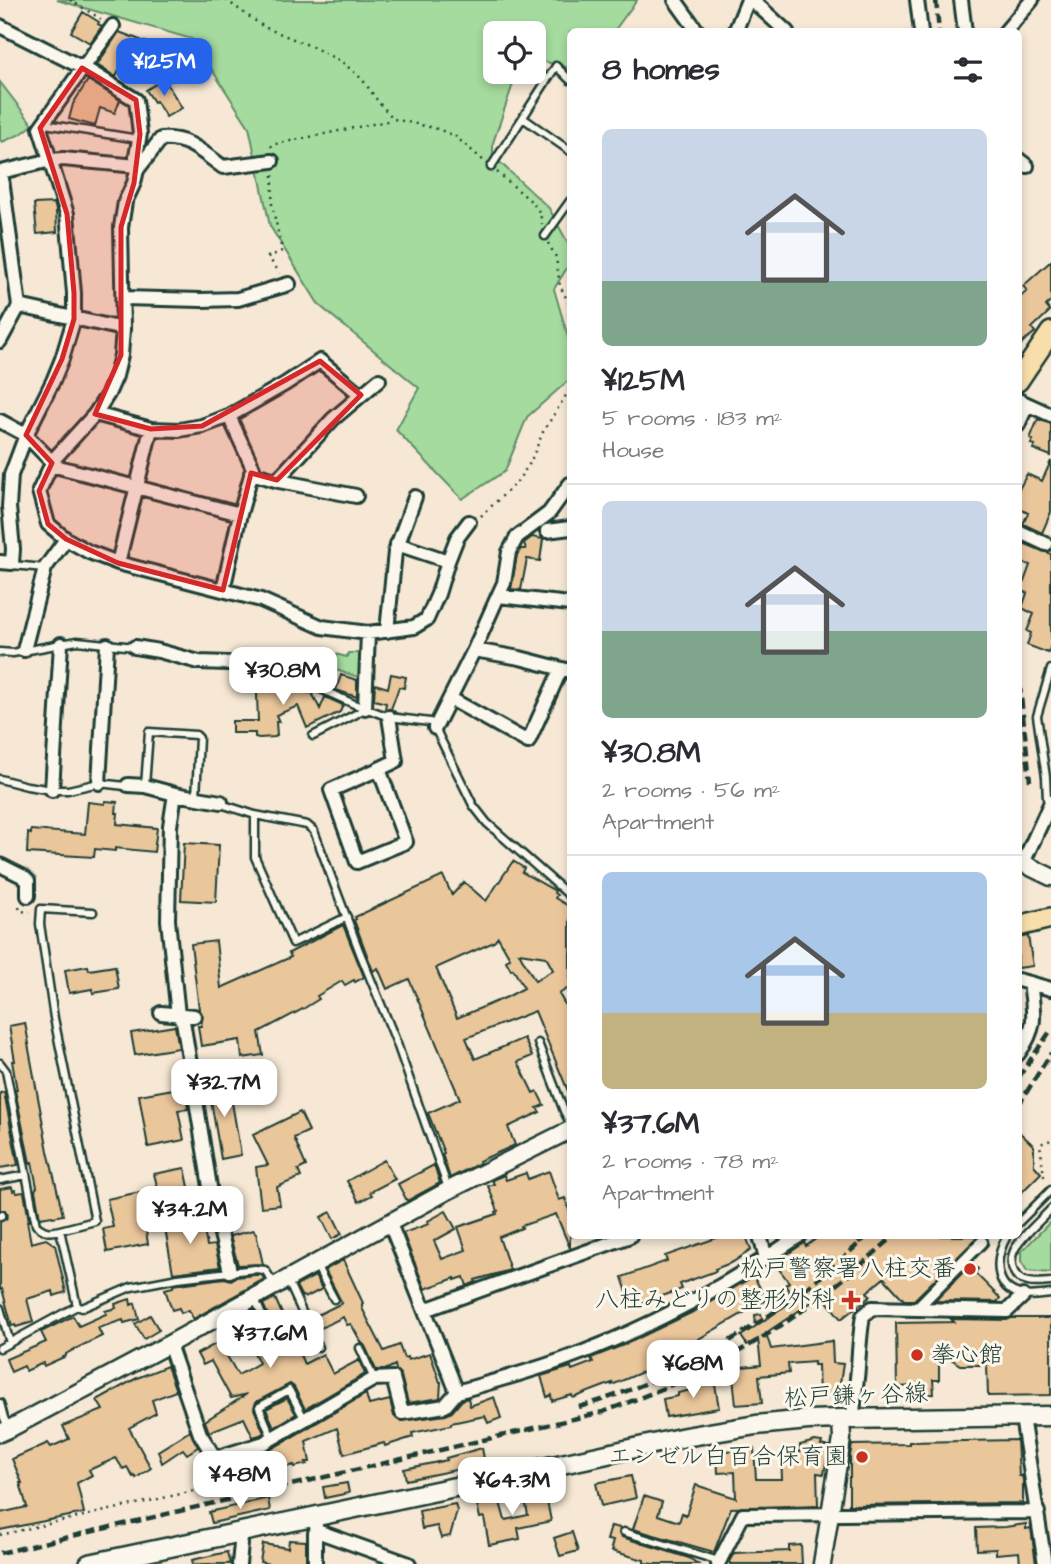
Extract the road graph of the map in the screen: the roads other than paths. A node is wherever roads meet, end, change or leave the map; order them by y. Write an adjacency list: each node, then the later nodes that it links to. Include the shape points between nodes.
1 (675, 0): 8 (street)
2 (750, 0): 9 (street); 10 (street)
3 (917, 0): 11 (street)
4 (961, 0): 12 (street)
5 (1032, 0): 13 (street)
6 (0, 26): 14 (street)
7 (113, 26): 14 (street)
8 (694, 28)
9 (737, 28)
10 (782, 28)
11 (920, 28)
12 (964, 28)
13 (1008, 28)
14 (82, 68): 17 (street); 18 (street, via 136,100)
15 (567, 76): 16 (lane, via 556,65)
16 (523, 118): 19 (lane); 22 (lane)
17 (43, 123): 18 (lane); 20 (street, via 40,128)
18 (138, 139): 23 (street)
19 (567, 149)
20 (51, 160): 23 (street); 26 (street, via 1,172); 30 (street, via 67,214)
21 (272, 161): 23 (street, via 222,167 176,138 161,139)
22 (491, 167)
23 (137, 168): 28 (street, via 121,227)
24 (567, 205): 25 (lane)
25 (545, 236)
26 (4, 239): 29 (street)
27 (289, 284): 28 (street, via 238,299)
28 (124, 298): 31 (street)
29 (19, 306): 30 (street); 33 (street)
30 (74, 319): 31 (street); 43 (street, via 53,382)
31 (123, 329): 38 (street, via 116,376)
32 (1051, 332): 34 (main road)
33 (0, 341)
34 (1022, 375)
35 (379, 380): 36 (street)
36 (361, 395): 39 (street, via 320,361); 46 (street, via 332,419)
37 (1023, 403): 40 (street)
38 (95, 414): 42 (street); 44 (street)
39 (229, 415): 42 (street, via 202,426); 45 (street, via 253,468)
40 (1051, 415)
41 (0, 421): 43 (street)
42 (151, 429): 47 (street)
43 (26, 435): 44 (street); 60 (street, via 11,475 13,549)
44 (52, 464): 47 (street); 56 (street, via 39,491 48,524)
45 (251, 473): 46 (street); 51 (street)
46 (277, 480): 49 (street)
47 (137, 487): 51 (street); 61 (street)
48 (567, 488): 64 (street, via 549,513 517,537)
49 (356, 496)
50 (415, 497): 58 (street)
51 (240, 514): 63 (street)
52 (469, 522): 59 (street)
53 (567, 528): 54 (street)
54 (547, 531)
55 (1022, 532): 57 (street)
56 (66, 539): 61 (street); 62 (street)
57 (1049, 540)
58 (397, 544): 59 (street); 66 (street)
59 (448, 561): 66 (street, via 427,619 414,627)
60 (6, 562): 62 (lane)
61 (118, 563): 63 (street)
62 (45, 568): 71 (street)
63 (223, 590): 67 (street, via 261,600 322,627)
64 (498, 596): 65 (street); 72 (street)
65 (567, 604)
66 (387, 631): 67 (street)
67 (368, 633): 78 (street)
68 (61, 644): 69 (lane); 71 (lane); 87 (street)
69 (107, 645): 70 (lane); 84 (street)
70 (135, 647): 74 (street, via 199,662)
71 (24, 650): 73 (lane)
72 (474, 650): 76 (street); 77 (street)
73 (0, 652)
74 (228, 663): 78 (lane, via 265,664)
75 (1051, 669): 90 (lane, via 1037,716)
76 (566, 670): 77 (street, via 528,742)
77 (451, 699): 80 (street)
78 (365, 708): 79 (lane); 81 (lane)
79 (389, 717): 80 (lane, via 430,722); 82 (street, via 396,761)
80 (435, 728): 97 (lane, via 473,805 487,823)
81 (313, 736)
82 (379, 769): 82 (street, via 406,842 357,862 331,790)
83 (0, 779): 87 (lane)
84 (99, 783): 85 (lane); 87 (lane)
85 (128, 785): 86 (street)
86 (145, 786): 88 (street); 89 (lane, via 149,732 196,734)
87 (52, 789)
88 (175, 794): 89 (street); 106 (street, via 168,920)
89 (196, 797): 91 (street)
90 (1051, 802): 93 (street)
91 (221, 803): 92 (lane)
92 (255, 815): 100 (lane, via 307,825 314,831); 100 (lane, via 256,857 293,943)
93 (1022, 860)
94 (1022, 862): 96 (street)
95 (0, 865): 98 (street, via 28,881)
96 (1051, 877)
97 (567, 893)
98 (28, 897)
99 (93, 912): 121 (lane, via 41,909 54,1018 95,1221)
100 (347, 917): 116 (lane)
101 (1051, 918): 102 (main road)
102 (1022, 925)
103 (1024, 981): 104 (street); 108 (street, via 1034,1012 1034,1023)
104 (1051, 989)
105 (161, 1013): 106 (street)
106 (178, 1015): 107 (street); 129 (street, via 183,1021 211,1193)
107 (194, 1016)
108 (1025, 1030): 110 (street)
109 (538, 1043): 112 (lane)
110 (1022, 1049)
111 (0, 1063): 114 (lane, via 6,1071)
112 (567, 1116)
113 (567, 1131): 116 (street)
114 (26, 1175): 115 (lane); 121 (lane, via 36,1225 44,1232)
115 (0, 1180)
116 (449, 1190): 120 (street)
117 (1051, 1190): 119 (lane)
118 (1051, 1209): 131 (lane, via 1016,1247 1011,1259 1012,1270 1028,1283)
119 (1022, 1219)
120 (388, 1223): 128 (street); 139 (street)
121 (60, 1230): 136 (lane)
122 (622, 1239): 139 (street)
123 (761, 1239): 127 (street)
124 (794, 1239): 127 (street)
125 (1005, 1239): 133 (lane, via 1000,1247 999,1276)
126 (982, 1242): 138 (street)
127 (766, 1258): 147 (street, via 615,1339)
128 (315, 1263): 130 (street); 135 (lane)
129 (230, 1271): 130 (lane, via 265,1270); 136 (lane, via 131,1287 82,1308)
130 (282, 1282): 134 (street); 143 (lane)
131 (1051, 1282)
132 (1051, 1294): 133 (lane)
133 (1023, 1296): 138 (street, via 1007,1311)
134 (254, 1297): 141 (street); 142 (lane)
135 (334, 1299)
136 (77, 1306): 140 (lane)
137 (0, 1308): 140 (lane)
138 (917, 1308): 151 (street, via 872,1308 863,1316)
139 (425, 1310): 147 (street)
140 (10, 1343): 144 (lane)
141 (169, 1344): 153 (street); 155 (street, via 200,1434)
142 (275, 1345)
143 (318, 1347)
144 (0, 1348)
145 (360, 1348): 146 (lane)
146 (374, 1379): 147 (street, via 393,1378 401,1413 445,1406); 152 (street)
147 (457, 1392)
148 (0, 1404): 153 (lane)
149 (1051, 1416): 150 (main road, 松戸鎌ヶ谷線)
150 (1022, 1417): 151 (main road, 松戸鎌ヶ谷線); 157 (street)
151 (847, 1419): 158 (street); 159 (main road, 松戸鎌ヶ谷線, via 756,1425 684,1437)
152 (304, 1420): 154 (street); 154 (lane, via 289,1390 258,1407)
153 (5, 1431)
154 (272, 1438): 155 (street)
155 (215, 1458): 156 (street)
156 (244, 1479)
157 (1038, 1512): 158 (street); 168 (street)
158 (830, 1514): 162 (street, via 743,1515); 167 (street)
159 (316, 1524): 161 (main road, 松戸鎌ヶ谷線); 165 (street); 166 (street)
160 (624, 1532): 162 (lane)
161 (239, 1533): 163 (main road, 松戸鎌ヶ谷線); 164 (street)
162 (718, 1563)
163 (95, 1564)
164 (239, 1564)
165 (315, 1564)
166 (409, 1564)
167 (822, 1564)
168 (1045, 1564)

